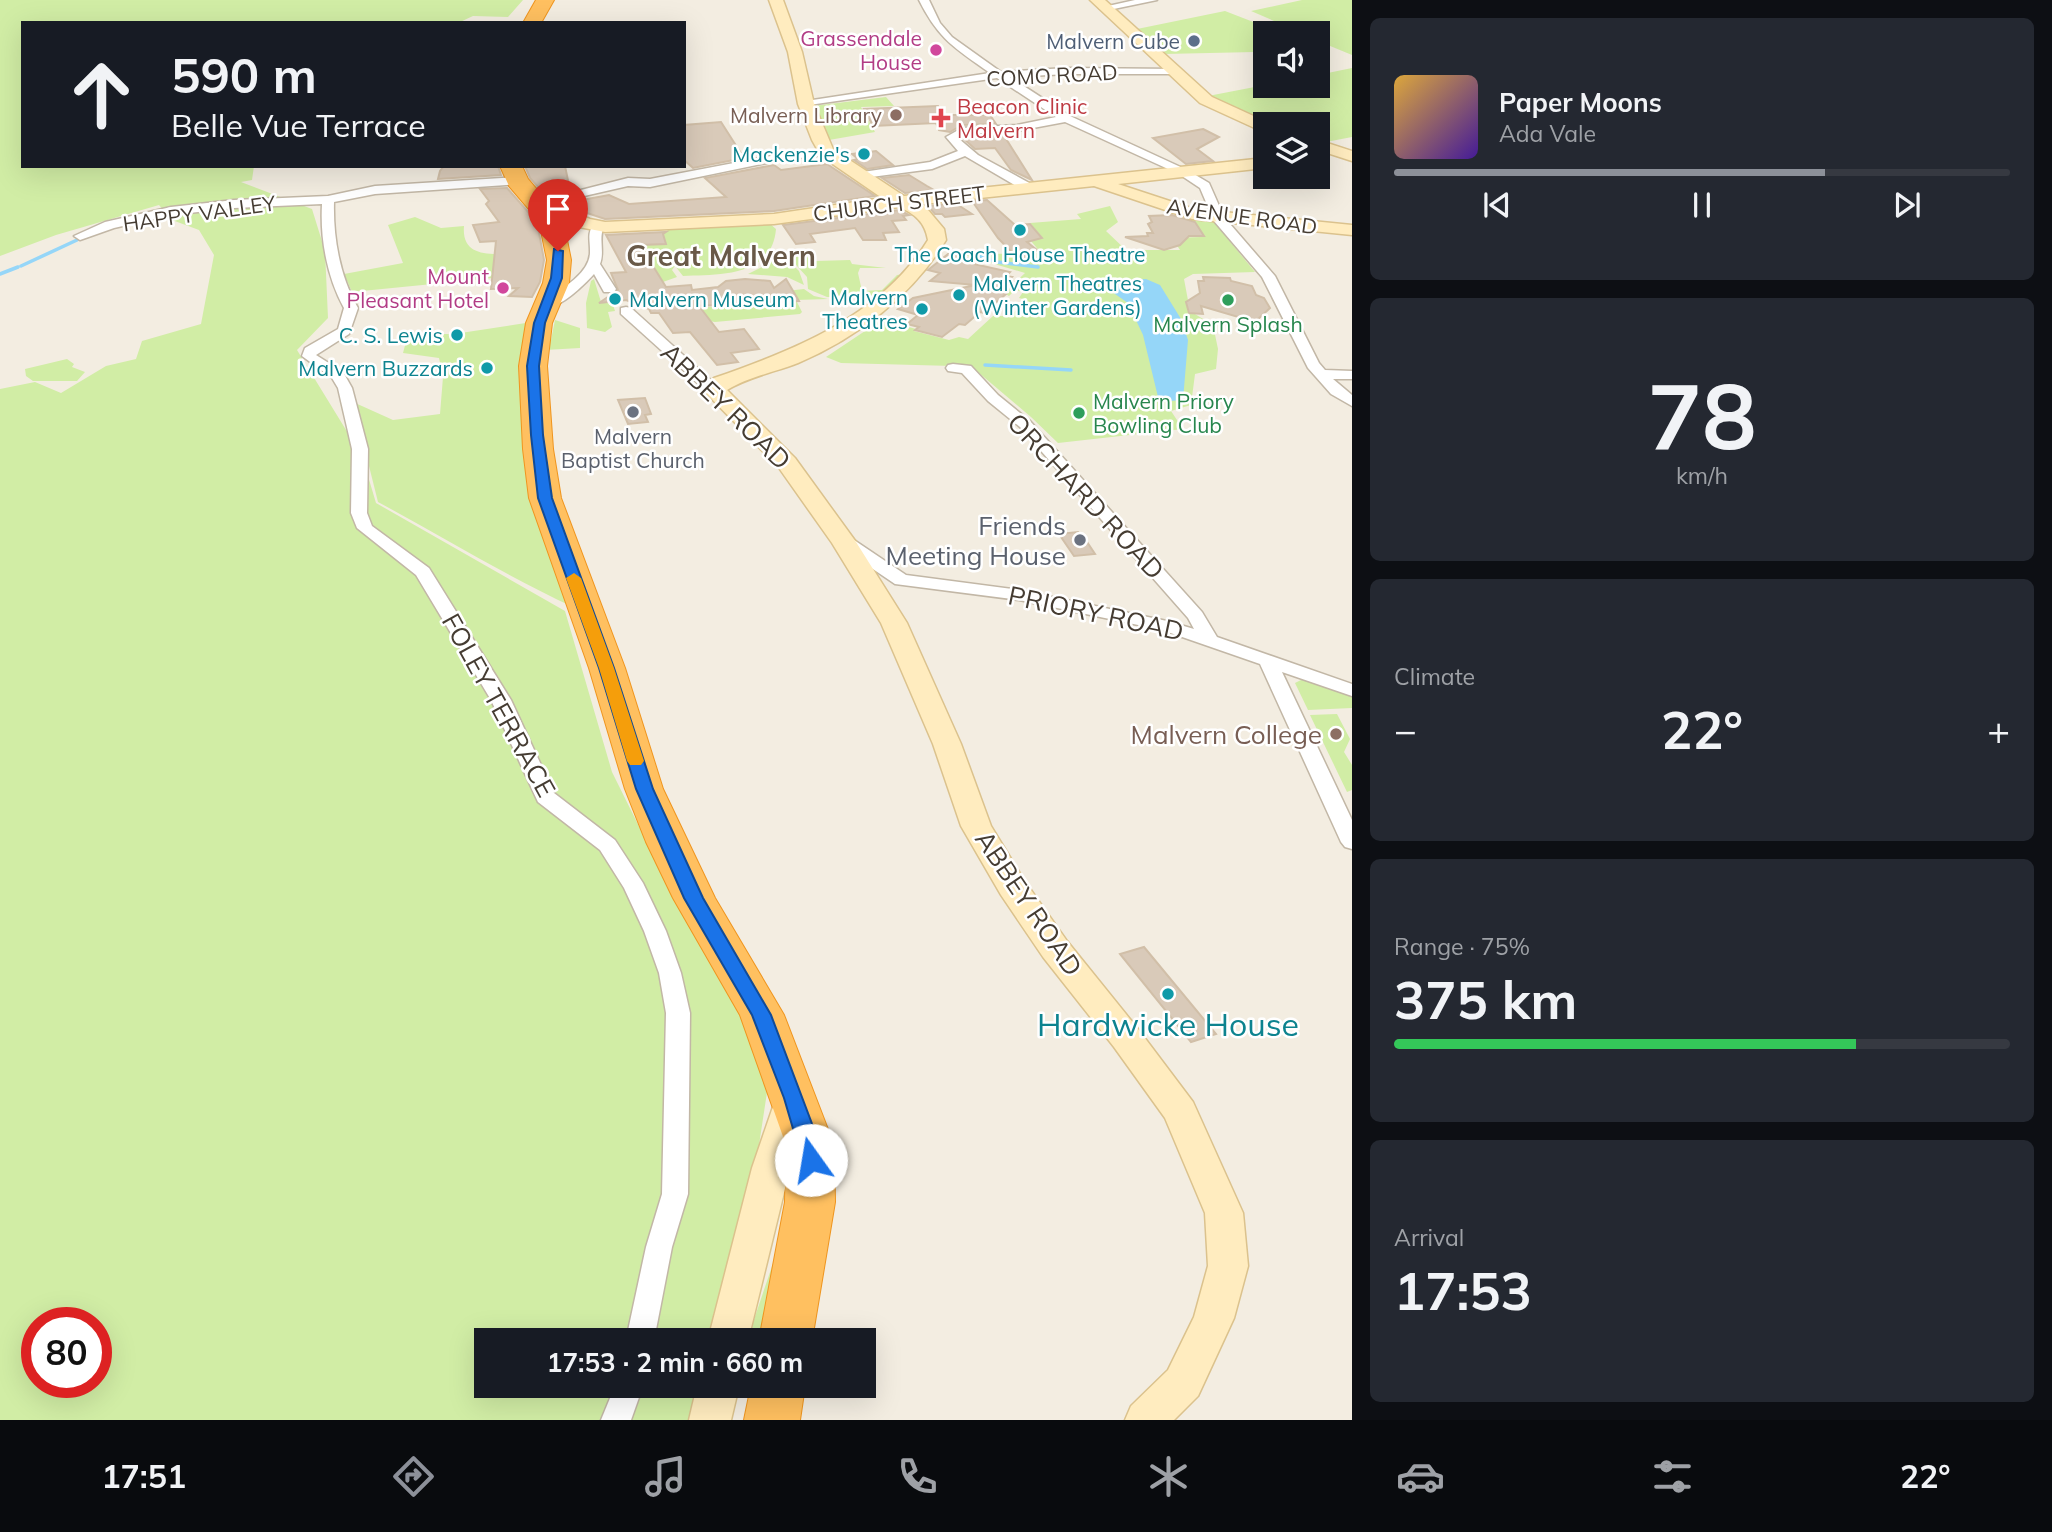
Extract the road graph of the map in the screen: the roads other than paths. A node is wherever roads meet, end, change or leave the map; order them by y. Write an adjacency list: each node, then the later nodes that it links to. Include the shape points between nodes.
1 (545, 0): 6 (highway)
2 (776, 0): 9 (street, via 795,52)
3 (924, 0): 8 (street, via 948,39)
4 (1152, 0): 5 (street)
5 (1101, 4): 7 (street)
6 (533, 21)
7 (1173, 71): 8 (street, COMO ROAD); 11 (street, via 1206,100)
8 (999, 75): 9 (street, COMO ROAD); 10 (street)
9 (806, 104): 13 (street)
10 (1066, 118): 14 (street, via 1017,128 957,132 952,140); 18 (street)
11 (1253, 122)
12 (1330, 148): 15 (street)
13 (827, 152): 20 (street); 25 (street, via 672,179 628,182)
14 (965, 152): 20 (street, via 932,165); 22 (street)
15 (1348, 153): 16 (street)
16 (1330, 155)
17 (1253, 164): 18 (street, CHURCH STREET)
18 (1183, 172): 21 (street, CHURCH STREET); 26 (street, via 1205,186)
19 (514, 174): 23 (street, HAPPY VALLEY); 25 (highway)
20 (860, 176): 24 (street)
21 (1095, 181): 22 (street, CHURCH STREET); 26 (street, AVENUE ROAD, via 1169,208)
22 (1029, 188): 24 (street, CHURCH STREET)
23 (324, 200): 29 (street, HAPPY VALLEY, via 212,206 134,218); 45 (street, FOLEY TERRACE, via 337,280 351,308 344,331 309,356 338,375 345,388 360,449 359,513 365,528 423,572 501,700 545,797 608,845 635,888 670,973 678,1013 675,1194)
24 (900, 202): 27 (street, CHURCH STREET, via 772,219); 37 (street, via 921,209 937,240 901,286 869,313 800,355 722,383)
25 (536, 203): 27 (street, CHURCH STREET); 32 (highway, via 553,225 559,260)
26 (1218, 218): 28 (street, AVENUE ROAD); 35 (street, via 1268,276)
27 (598, 226): 30 (street, via 594,234 597,256)
28 (1352, 230)
29 (80, 236)
30 (592, 265): 31 (street); 32 (street, via 573,288)
31 (609, 289)
32 (545, 305): 44 (highway, via 533,366 545,498 607,668 644,789 694,898 762,1015)
33 (626, 311): 37 (street, ABBEY ROAD)
34 (953, 368): 40 (street, ORCHARD ROAD, via 966,369 1025,424 1196,616)
35 (1320, 374): 36 (street); 38 (street)
36 (1352, 375)
37 (716, 393): 39 (street, ABBEY ROAD, via 787,463)
38 (1352, 402)
39 (844, 542): 40 (street, PRIORY ROAD, via 901,580 1019,595); 54 (street, ABBEY ROAD, via 894,623 947,744 976,826 1055,949 1180,1112 1224,1213 1228,1266 1214,1318 1183,1383)
40 (1208, 638): 41 (street, PRIORY ROAD)
41 (1267, 660): 42 (street, PRIORY ROAD); 43 (street)
42 (1352, 690)
43 (1352, 842)
44 (794, 1098): 46 (street, via 771,1168); 47 (highway, via 810,1145 810,1202)
45 (642, 1328)
46 (731, 1328)
47 (788, 1328)
48 (624, 1398): 51 (street)
49 (715, 1398): 52 (street)
50 (776, 1398): 53 (highway)
51 (616, 1420)
52 (710, 1420)
53 (772, 1420)
54 (1146, 1420)

